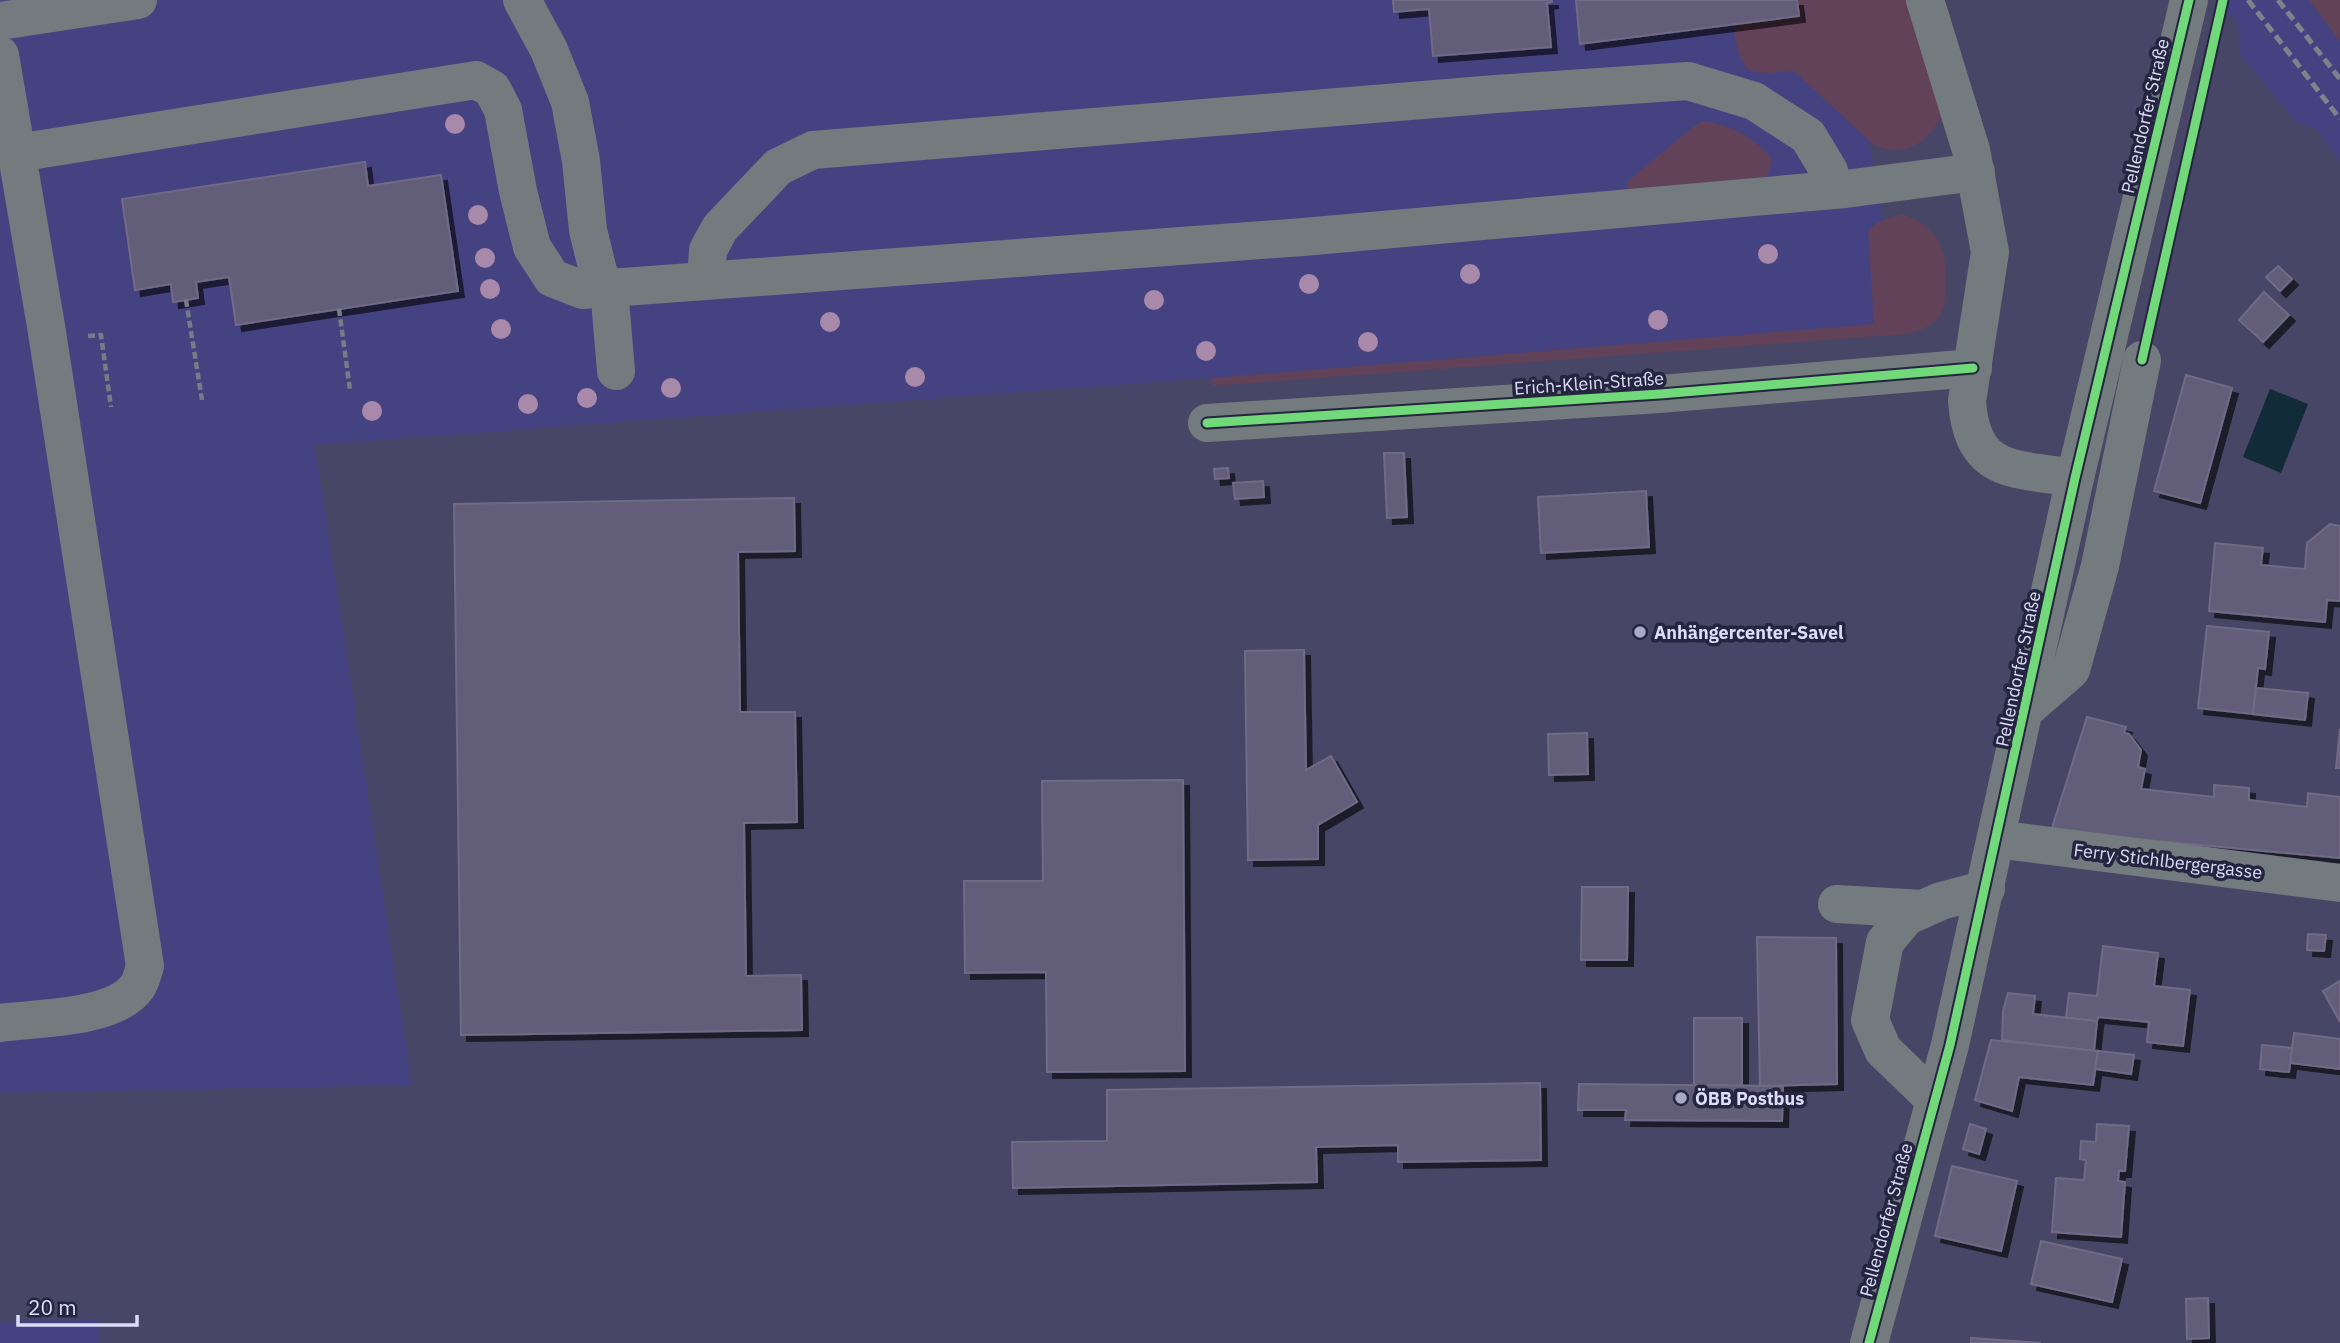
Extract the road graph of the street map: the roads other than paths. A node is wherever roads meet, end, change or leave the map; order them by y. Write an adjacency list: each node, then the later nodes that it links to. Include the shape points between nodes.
1 (138, 0): 5 (street)
2 (522, 0): 11 (street, via 570,102 587,230 598,275)
3 (1925, 0): 8 (street)
4 (2189, 0): 16 (street, Pellendorfer Straße)
5 (0, 20)
6 (0, 55): 7 (street)
7 (17, 153): 11 (street, via 477,80 492,89 503,110 532,247 552,278 583,290); 23 (street, via 145,966 138,987 118,1004)
8 (1976, 172): 9 (street); 13 (street, via 1990,252)
9 (1834, 190): 10 (street, via 1303,237); 10 (street, via 1829,171 1808,136 1754,101 1688,81 1496,94 813,150 778,167 720,228 708,250)
10 (706, 281): 11 (street)
11 (609, 288): 14 (street)
12 (2142, 360): 17 (street, via 2100,566 2071,670)
13 (1973, 368): 15 (street, Erich-Klein-Straße, via 1725,400 1446,421); 16 (street, via 1967,401 1969,423 1975,441 1988,457 2003,466)
14 (616, 371)
15 (1207, 423)
16 (2075, 478): 17 (street, Pellendorfer Straße)
17 (2025, 710): 18 (street, Pellendorfer Straße)
18 (1997, 839): 19 (street, Ferry Stichlbergergasse); 20 (street, Pellendorfer Straße)
19 (2340, 883)
20 (1986, 889): 22 (street); 24 (street, Pellendorfer Straße)
21 (1837, 904): 22 (street)
22 (1923, 909): 24 (street, via 1907,916 1885,942 1870,1020 1883,1050)
23 (0, 1023)
24 (1935, 1100): 25 (street, Pellendorfer Straße)
25 (1869, 1343)

